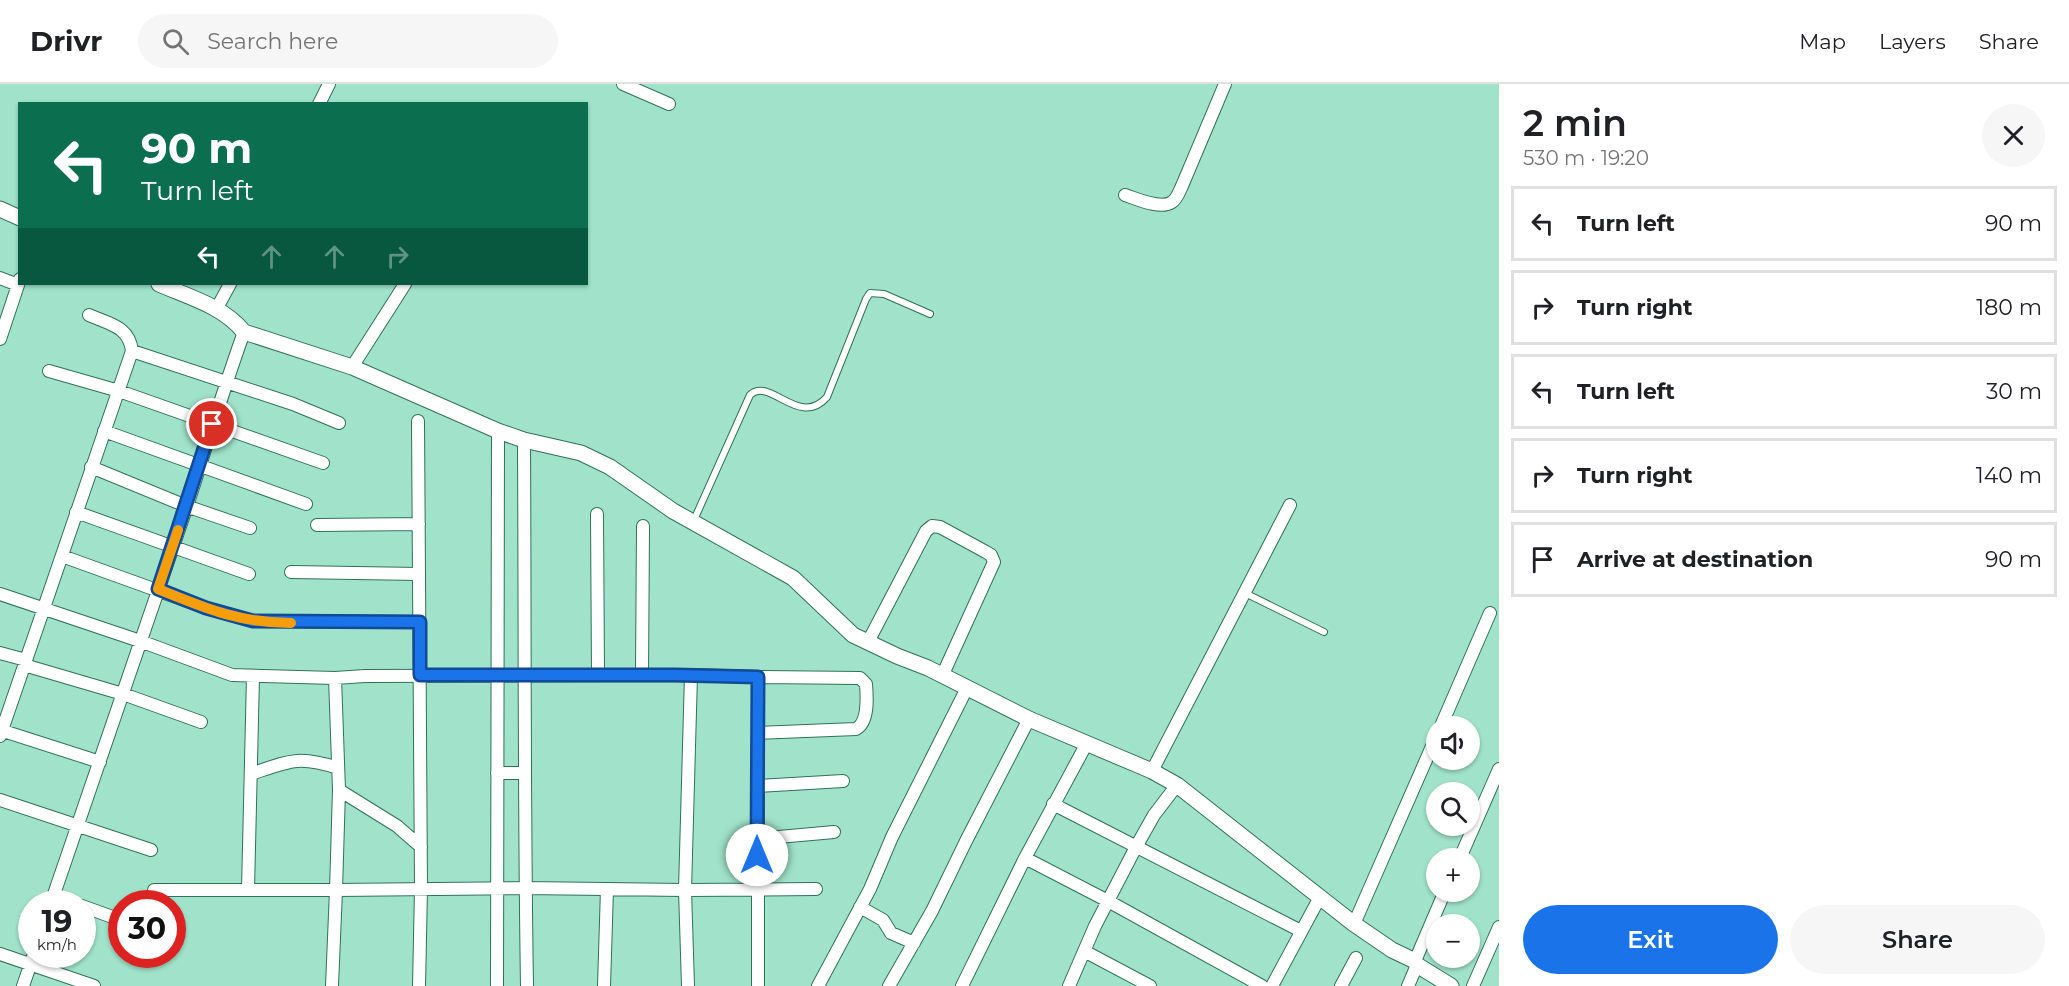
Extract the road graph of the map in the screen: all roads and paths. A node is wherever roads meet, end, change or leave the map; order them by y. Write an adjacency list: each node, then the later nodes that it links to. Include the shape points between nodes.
1 (329, 84): 4 (street)
2 (623, 84): 5 (street)
3 (1225, 84): 6 (street, via 1174,201 1159,205)
4 (320, 102)
5 (669, 104)
6 (1125, 195)
7 (0, 210): 8 (street)
8 (18, 217)
9 (0, 278): 10 (street)
10 (18, 282)
11 (18, 285): 19 (street)
12 (161, 285): 15 (street)
13 (229, 285): 15 (street)
14 (404, 285): 21 (street)
15 (217, 308): 18 (street)
16 (89, 315): 20 (street, via 122,329)
17 (930, 315): 39 (lane, via 884,294 870,293 827,397 820,405 798,407 760,390 753,392)
18 (244, 332): 21 (street); 23 (street)
19 (0, 339)
20 (130, 342): 23 (street); 24 (street)
21 (352, 367): 29 (street)
22 (49, 371): 24 (street)
23 (226, 381): 26 (street); 27 (street)
24 (119, 390): 27 (street); 28 (street)
25 (418, 422): 40 (street)
26 (339, 423)
27 (212, 424): 31 (street); 32 (street)
28 (104, 431): 32 (street); 33 (street)
29 (498, 431): 30 (street); 61 (street)
30 (524, 440): 39 (street, via 581,453 610,467); 62 (street)
31 (323, 463)
32 (200, 466): 34 (street); 36 (street)
33 (91, 467): 36 (street); 37 (street)
34 (306, 504)
35 (1290, 505): 50 (street)
36 (186, 506): 43 (street); 44 (street)
37 (76, 512): 44 (street); 45 (street)
38 (597, 514): 63 (street)
39 (693, 521): 57 (street, via 793,578 853,635)
40 (419, 524): 41 (street); 48 (street)
41 (317, 525)
42 (643, 526): 64 (street)
43 (250, 528)
44 (172, 546): 47 (street); 49 (street)
45 (62, 556): 49 (street); 52 (street)
46 (291, 572): 48 (street)
47 (249, 573)
48 (419, 574): 54 (street)
49 (158, 589): 54 (street, via 253,621); 56 (street)
50 (1245, 593): 55 (lane); 82 (street)
51 (0, 594): 52 (street)
52 (44, 609): 56 (street); 59 (street)
53 (1490, 613): 72 (street)
54 (420, 622): 60 (street)
55 (1324, 632)
56 (140, 641): 67 (street, via 232,675); 71 (street)
57 (868, 642): 66 (street); 66 (street, via 926,531 932,526 940,527 991,555 994,562)
58 (0, 653): 59 (street)
59 (25, 663): 71 (street); 75 (street)
60 (420, 675): 61 (street); 69 (street); 95 (street)
61 (497, 675): 62 (street); 83 (street)
62 (525, 675): 63 (street); 84 (street)
63 (598, 675): 64 (street)
64 (642, 675): 65 (street)
65 (692, 675): 68 (street); 110 (street)
66 (943, 675): 70 (street)
67 (253, 676): 69 (street); 85 (street)
68 (758, 677): 76 (street); 76 (street, via 860,678 866,690 865,718 856,729)
69 (335, 678): 80 (street)
70 (967, 688): 73 (street); 114 (street)
71 (123, 694): 74 (street); 79 (street)
72 (1445, 716)
73 (1029, 719): 77 (street); 118 (street)
74 (201, 722)
75 (1, 732): 79 (street)
76 (758, 733): 88 (street)
77 (1087, 743): 82 (street); 91 (street)
78 (1426, 760): 115 (street)
79 (100, 762): 92 (street)
80 (338, 768): 85 (street, via 300,760); 89 (street)
81 (1499, 769): 97 (street)
82 (1152, 771): 87 (street)
83 (497, 773): 84 (street); 102 (street)
84 (523, 773): 100 (street)
85 (251, 774): 107 (street)
86 (843, 781): 88 (street)
87 (1177, 785): 96 (street); 111 (street)
88 (757, 786): 94 (street)
89 (339, 790): 95 (street, via 397,826); 108 (street)
90 (0, 800): 92 (street)
91 (1053, 804): 96 (street); 99 (street)
92 (77, 825): 98 (street); 105 (street)
93 (834, 832): 94 (street)
94 (757, 839): 101 (street)
95 (421, 847): 109 (street)
96 (1136, 847): 112 (street); 117 (street)
97 (1464, 848)
98 (151, 850)
99 (1025, 858): 112 (street); 137 (street)
100 (525, 888): 102 (street); 103 (street); 131 (street)
101 (757, 888): 104 (street); 110 (street); 134 (street)
102 (497, 889): 109 (street); 130 (street)
103 (607, 889): 110 (street); 132 (street)
104 (816, 889)
105 (55, 890)
106 (186, 890): 107 (street)
107 (248, 890): 108 (street)
108 (336, 890): 109 (street); 128 (street)
109 (421, 890): 129 (street)
110 (685, 890): 133 (street)
111 (1320, 897): 115 (street); 117 (street)
112 (1108, 901): 119 (street); 140 (street)
113 (1441, 902): 123 (street)
114 (860, 907): 118 (street, via 883,920 891,933); 135 (street)
115 (1354, 924): 123 (street)
116 (1499, 927): 145 (street)
117 (1301, 931): 141 (street)
118 (914, 943): 136 (street)
119 (1084, 951): 138 (street); 139 (street)
120 (0, 954): 121 (street)
121 (18, 957)
122 (1356, 958): 142 (street)
123 (1416, 963): 143 (street); 144 (street)
124 (29, 968): 127 (street)
125 (52, 968): 126 (street)
126 (90, 985)
127 (22, 986)
128 (332, 986)
129 (419, 986)
130 (497, 986)
131 (527, 986)
132 (604, 986)
133 (688, 986)
134 (758, 986)
135 (818, 986)
136 (889, 986)
137 (962, 986)
138 (1069, 986)
139 (1150, 986)
140 (1262, 986)
141 (1272, 986)
142 (1341, 986)
143 (1408, 986)
144 (1451, 986)
145 (1473, 986)

